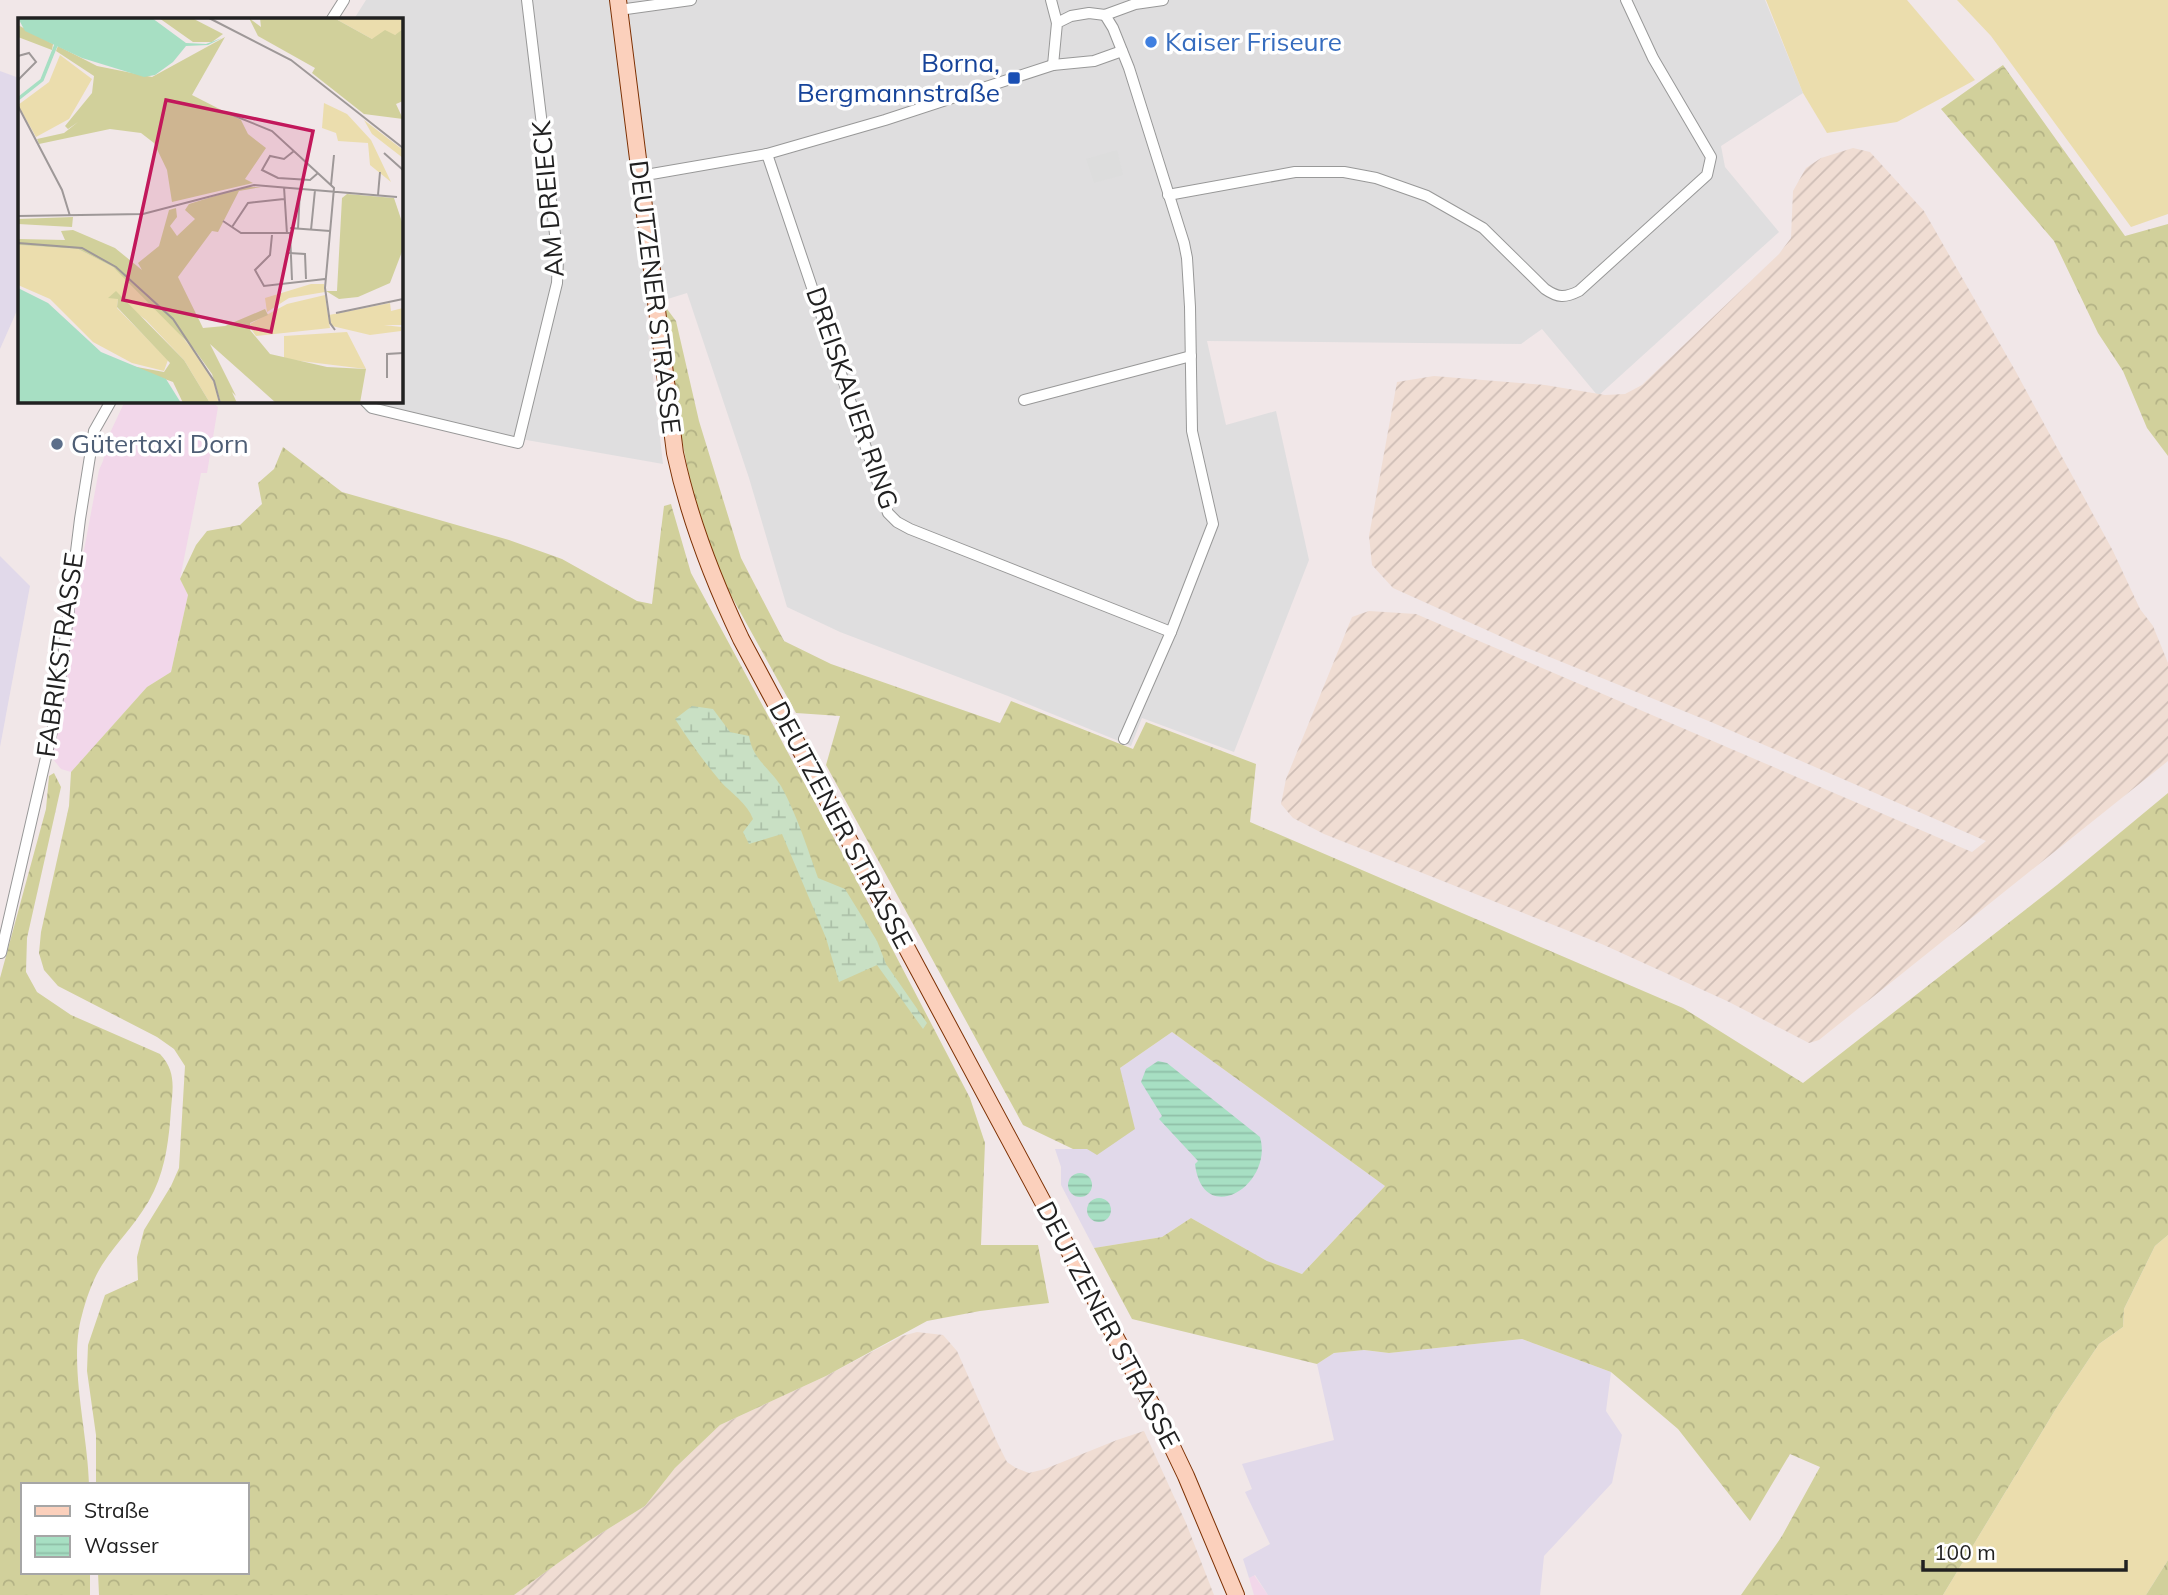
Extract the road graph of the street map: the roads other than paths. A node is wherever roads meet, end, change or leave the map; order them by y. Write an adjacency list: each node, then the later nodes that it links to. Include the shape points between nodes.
1 (344, 0): 9 (street)
2 (527, 0): 19 (street, AM DREIECK, via 558,259 557,283 517,443 372,408)
3 (691, 0): 7 (street)
4 (1051, 0): 10 (street)
5 (1163, 0): 8 (street)
6 (1626, 0): 15 (street, via 1653,58 1711,158 1711,166 1707,175 1568,297 1545,289 1483,228 1427,196 1376,178 1344,172 1294,172)
7 (619, 5): 14 (main road, DEUTZENER STRASSE)
8 (1105, 15): 10 (street, via 1071,16); 11 (street)
9 (333, 18)
10 (1057, 23): 12 (street)
11 (1122, 51): 12 (street, via 1094,61); 15 (street)
12 (1054, 65): 13 (street)
13 (767, 154): 14 (street); 20 (street, DREISKAUER RING, via 888,513 910,529)
14 (640, 176): 23 (main road, DEUTZENER STRASSE, via 675,453 687,506 718,591 1155,1411)
15 (1168, 195): 16 (street, via 1187,258)
16 (1191, 356): 17 (street); 20 (street, via 1192,431 1213,524)
17 (1024, 400)
18 (110, 402): 22 (street, FABRIKSTRASSE, via 94,431 56,714)
19 (366, 402)
20 (1171, 632): 21 (street)
21 (1124, 739)
22 (1, 953)
23 (1236, 1595)

